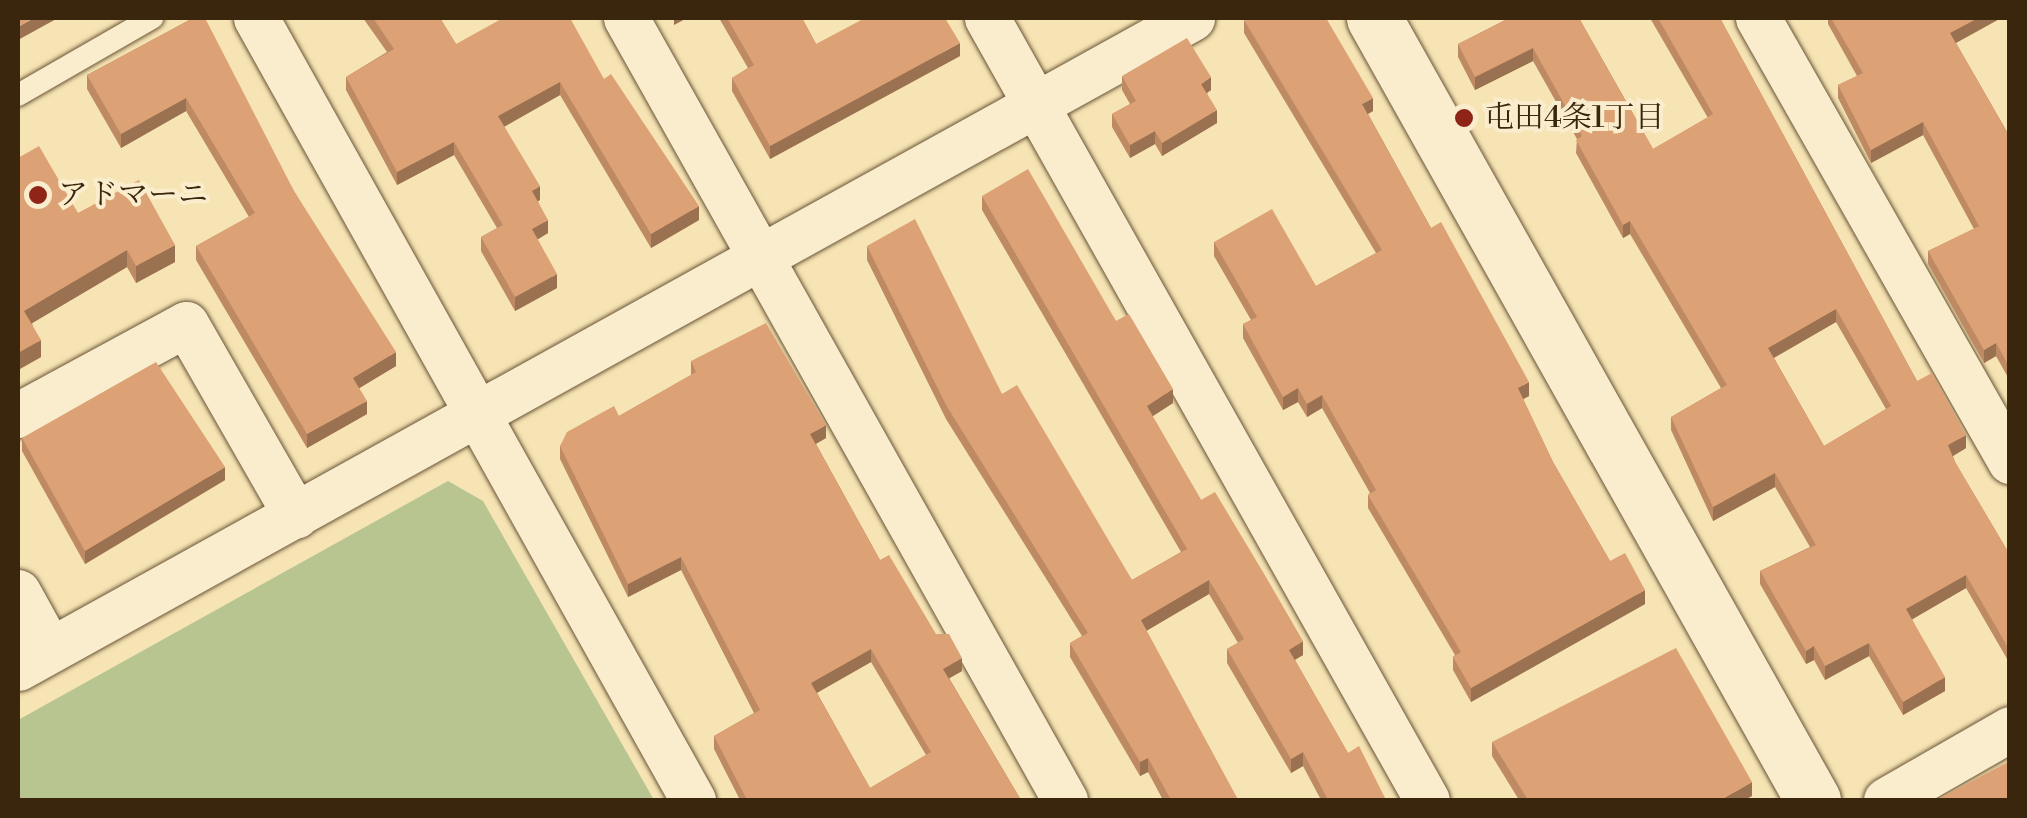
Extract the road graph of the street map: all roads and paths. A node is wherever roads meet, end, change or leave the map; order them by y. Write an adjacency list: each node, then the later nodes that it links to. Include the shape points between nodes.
1 (152, 18): 8 (lane)
2 (256, 18): 12 (street)
3 (626, 18): 10 (street)
4 (987, 18): 9 (street)
5 (1192, 18): 9 (street)
6 (1374, 18): 21 (street)
7 (1758, 18): 13 (street)
8 (18, 95)
9 (1035, 105): 10 (street); 20 (street)
10 (761, 260): 12 (street); 19 (street)
11 (18, 416): 14 (street, via 186,324)
12 (476, 416): 14 (street); 18 (street)
13 (2010, 460)
14 (296, 516): 16 (street)
15 (18, 592): 16 (street)
16 (34, 659)
17 (2010, 730): 22 (street)
18 (693, 800)
19 (1066, 800)
20 (1427, 800)
21 (1813, 800)
22 (1886, 800)

